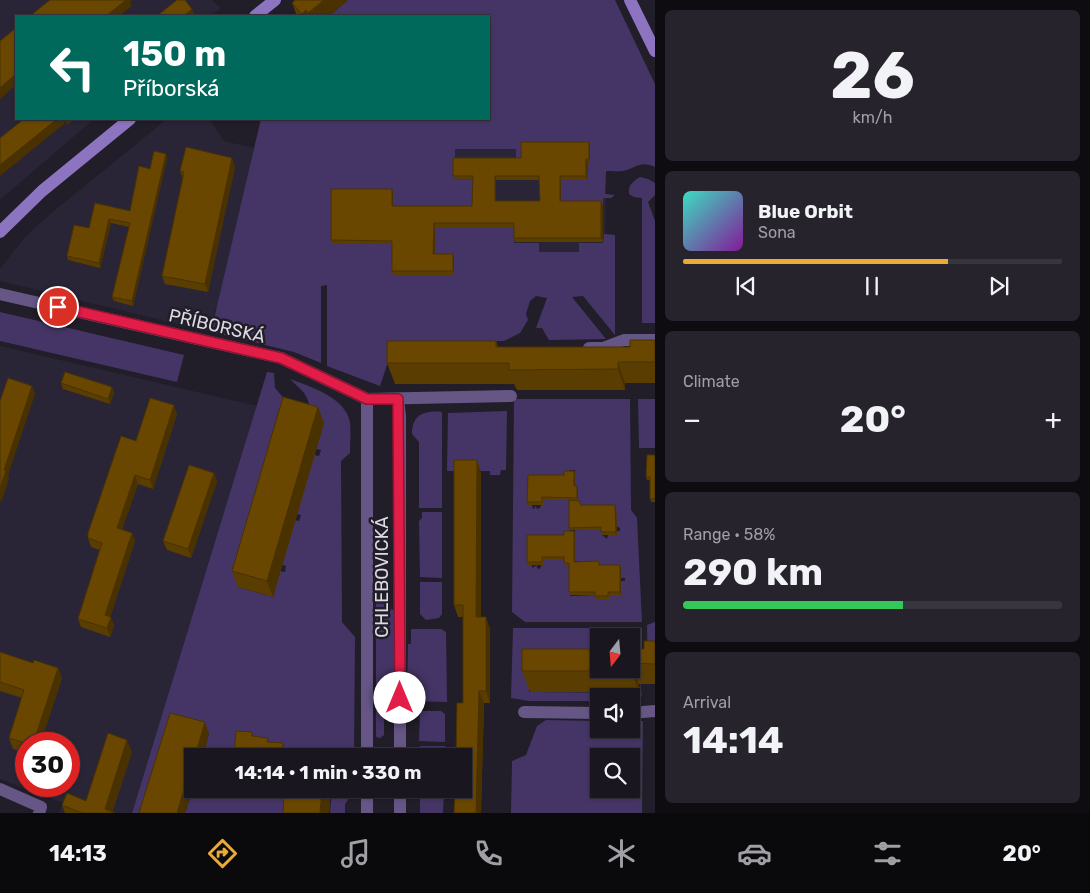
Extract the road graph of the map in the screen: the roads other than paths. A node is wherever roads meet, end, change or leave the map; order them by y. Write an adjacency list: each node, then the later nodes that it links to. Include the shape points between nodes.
1 (275, 0): 3 (street)
2 (630, 0): 4 (street)
3 (256, 15)
4 (655, 51)
5 (129, 120): 6 (street, via 42,191)
6 (0, 232)
7 (0, 294): 11 (street, PŘÍBORSKÁ, via 281,358)
8 (655, 340): 9 (street, via 624,340 603,348)
9 (575, 348)
10 (511, 396): 12 (street, PŘÍBORSKÁ)
11 (367, 399): 12 (street, PŘÍBORSKÁ); 17 (street, CHLEBOVICKÁ)
12 (398, 399): 18 (street, CHLEBOVICKÁ)
13 (655, 711): 15 (street)
14 (524, 712): 16 (street)
15 (640, 712)
16 (590, 713)
17 (367, 748)
18 (400, 748)
19 (0, 789): 22 (street)
20 (367, 798): 23 (street)
21 (400, 798): 24 (street)
22 (40, 810)
23 (367, 813)
24 (400, 813)

